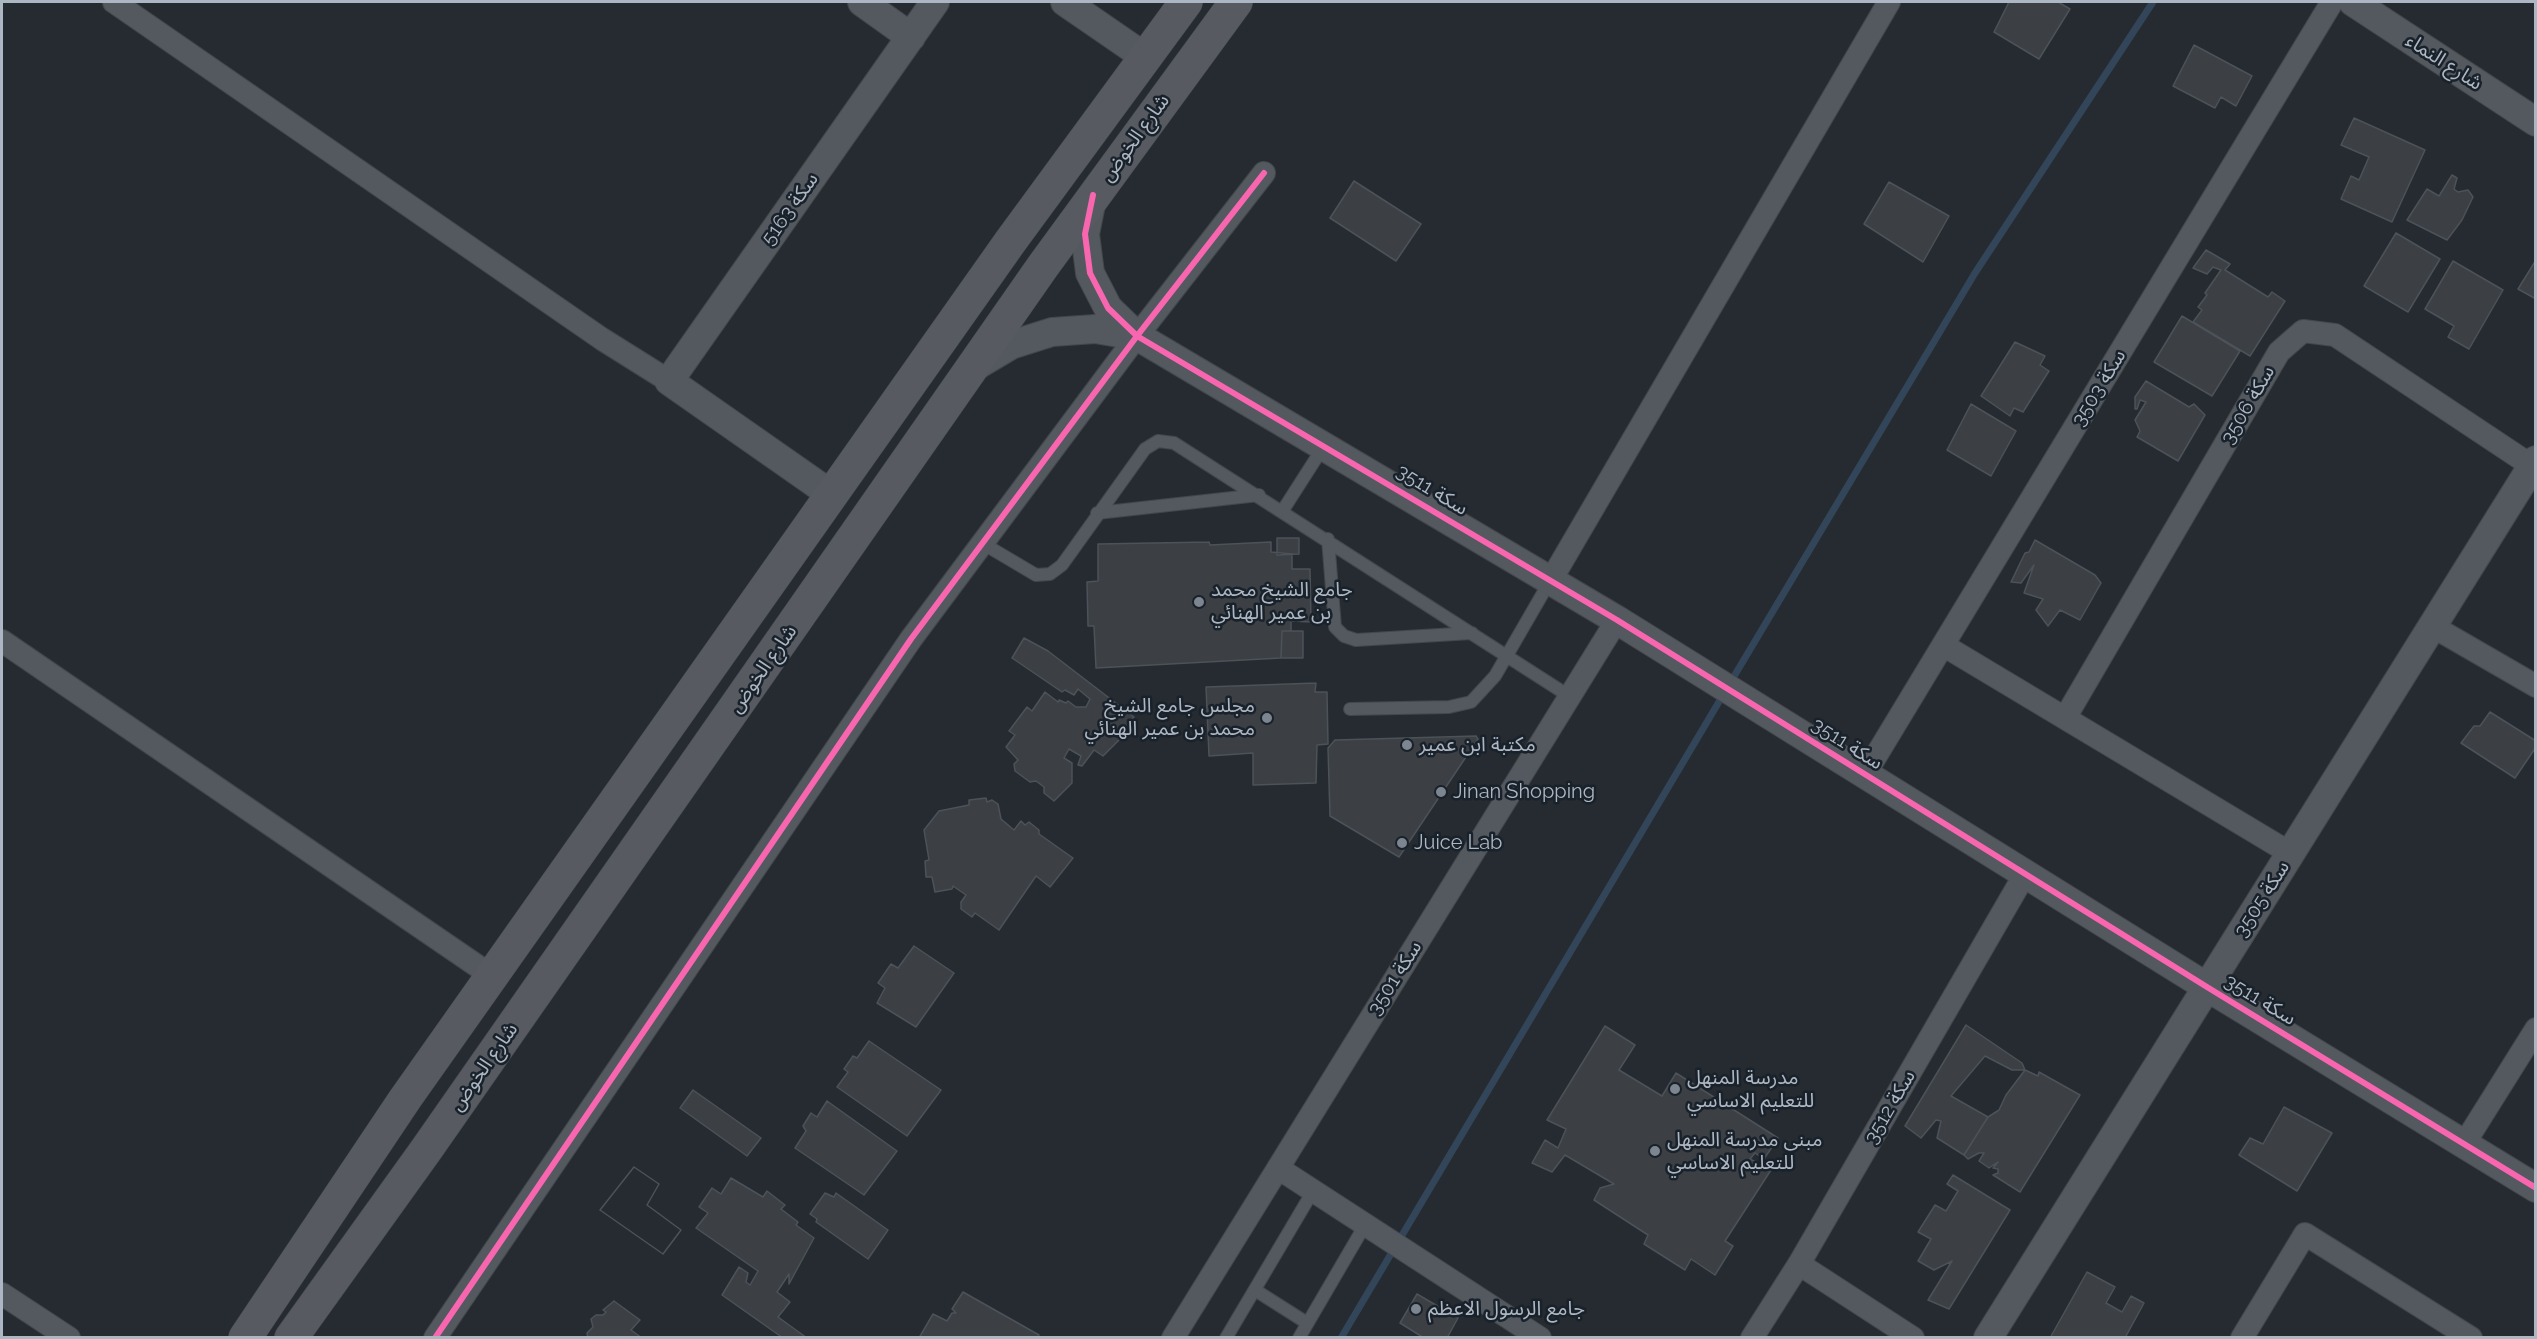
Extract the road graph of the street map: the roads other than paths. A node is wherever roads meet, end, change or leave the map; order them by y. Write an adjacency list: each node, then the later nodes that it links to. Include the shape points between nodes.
1 (114, 2): 17 (street, via 602,339)
2 (862, 2): 10 (street)
3 (935, 2): 10 (street, سكة 5163)
4 (1065, 2): 11 (street)
5 (1186, 2): 11 (main road, شارع الخوض)
6 (1236, 2): 14 (main road, شارع الخوض)
7 (1889, 2): 26 (street)
8 (2332, 2): 31 (street, سكة 3503)
9 (2353, 2): 12 (street, شارع النماء)
10 (911, 37): 17 (street, سكة 5163)
11 (1145, 57): 20 (main road, شارع الخوض)
12 (2535, 122)
13 (1264, 174): 15 (street)
14 (1093, 195): 15 (street, via 1085,234 1090,273 1108,308); 16 (main road, شارع الخوض)
15 (1137, 336): 16 (street, via 1095,329 1052,332 1011,345); 18 (street, سكة 3511); 25 (street)
16 (974, 367): 54 (main road, شارع الخوض)
17 (669, 381): 20 (street)
18 (1325, 445): 22 (lane); 26 (street, سكة 3511)
19 (2534, 463): 28 (street, سكة 3505); 36 (street, سكة 3506, via 2335,335 2303,331 2279,352)
20 (832, 495): 40 (main road, شارع الخوض)
21 (1260, 495): 22 (lane); 23 (lane); 23 (lane, via 1174,442 1158,441 1145,449)
22 (1283, 510): 24 (lane)
23 (1097, 513): 25 (lane, via 1062,565 1050,574 1036,575)
24 (1328, 539): 29 (lane); 29 (lane, via 1335,627 1344,636 1356,640)
25 (982, 543): 55 (street, via 911,639)
26 (1551, 580): 27 (street, سكة 3511); 32 (lane)
27 (1617, 620): 34 (street, سكة 3501); 37 (street, سكة 3511)
28 (2432, 626): 33 (street); 38 (street, سكة 3505)
29 (1472, 633): 32 (lane)
30 (2, 641): 40 (street)
31 (1943, 645): 36 (street); 37 (street, سكة 3503)
32 (1507, 656): 34 (lane); 35 (lane, via 1480,695 1460,706)
33 (2535, 686)
34 (1569, 696): 44 (street, سكة 3501)
35 (1350, 709)
36 (2065, 718): 38 (street)
37 (1865, 774): 39 (street, سكة 3511)
38 (2290, 853): 41 (street, سكة 3505)
39 (2025, 874): 41 (street, سكة 3511); 48 (street, سكة 3512)
40 (492, 976): 53 (main road, شارع الخوض)
41 (2207, 987): 43 (street, سكة 3511); 62 (street, سكة 3505)
42 (2535, 1029): 43 (street)
43 (2464, 1144): 45 (street, سكة 3511)
44 (1278, 1168): 46 (street); 56 (street, سكة 3501)
45 (2535, 1188)
46 (1313, 1191): 47 (street); 49 (lane)
47 (1365, 1225): 51 (lane); 59 (street)
48 (1799, 1264): 60 (street, سكة 3512); 61 (street)
49 (1255, 1290): 51 (lane); 57 (lane)
50 (2, 1294): 52 (street)
51 (1307, 1323): 58 (lane)
52 (69, 1338)
53 (245, 1338)
54 (291, 1338)
55 (435, 1338)
56 (1173, 1338)
57 (1226, 1338)
58 (1299, 1338)
59 (1540, 1338)
60 (1752, 1338)
61 (1913, 1338)
62 (1988, 1338)
63 (2242, 1338): 64 (street, via 2305,1234)
64 (2471, 1338)

